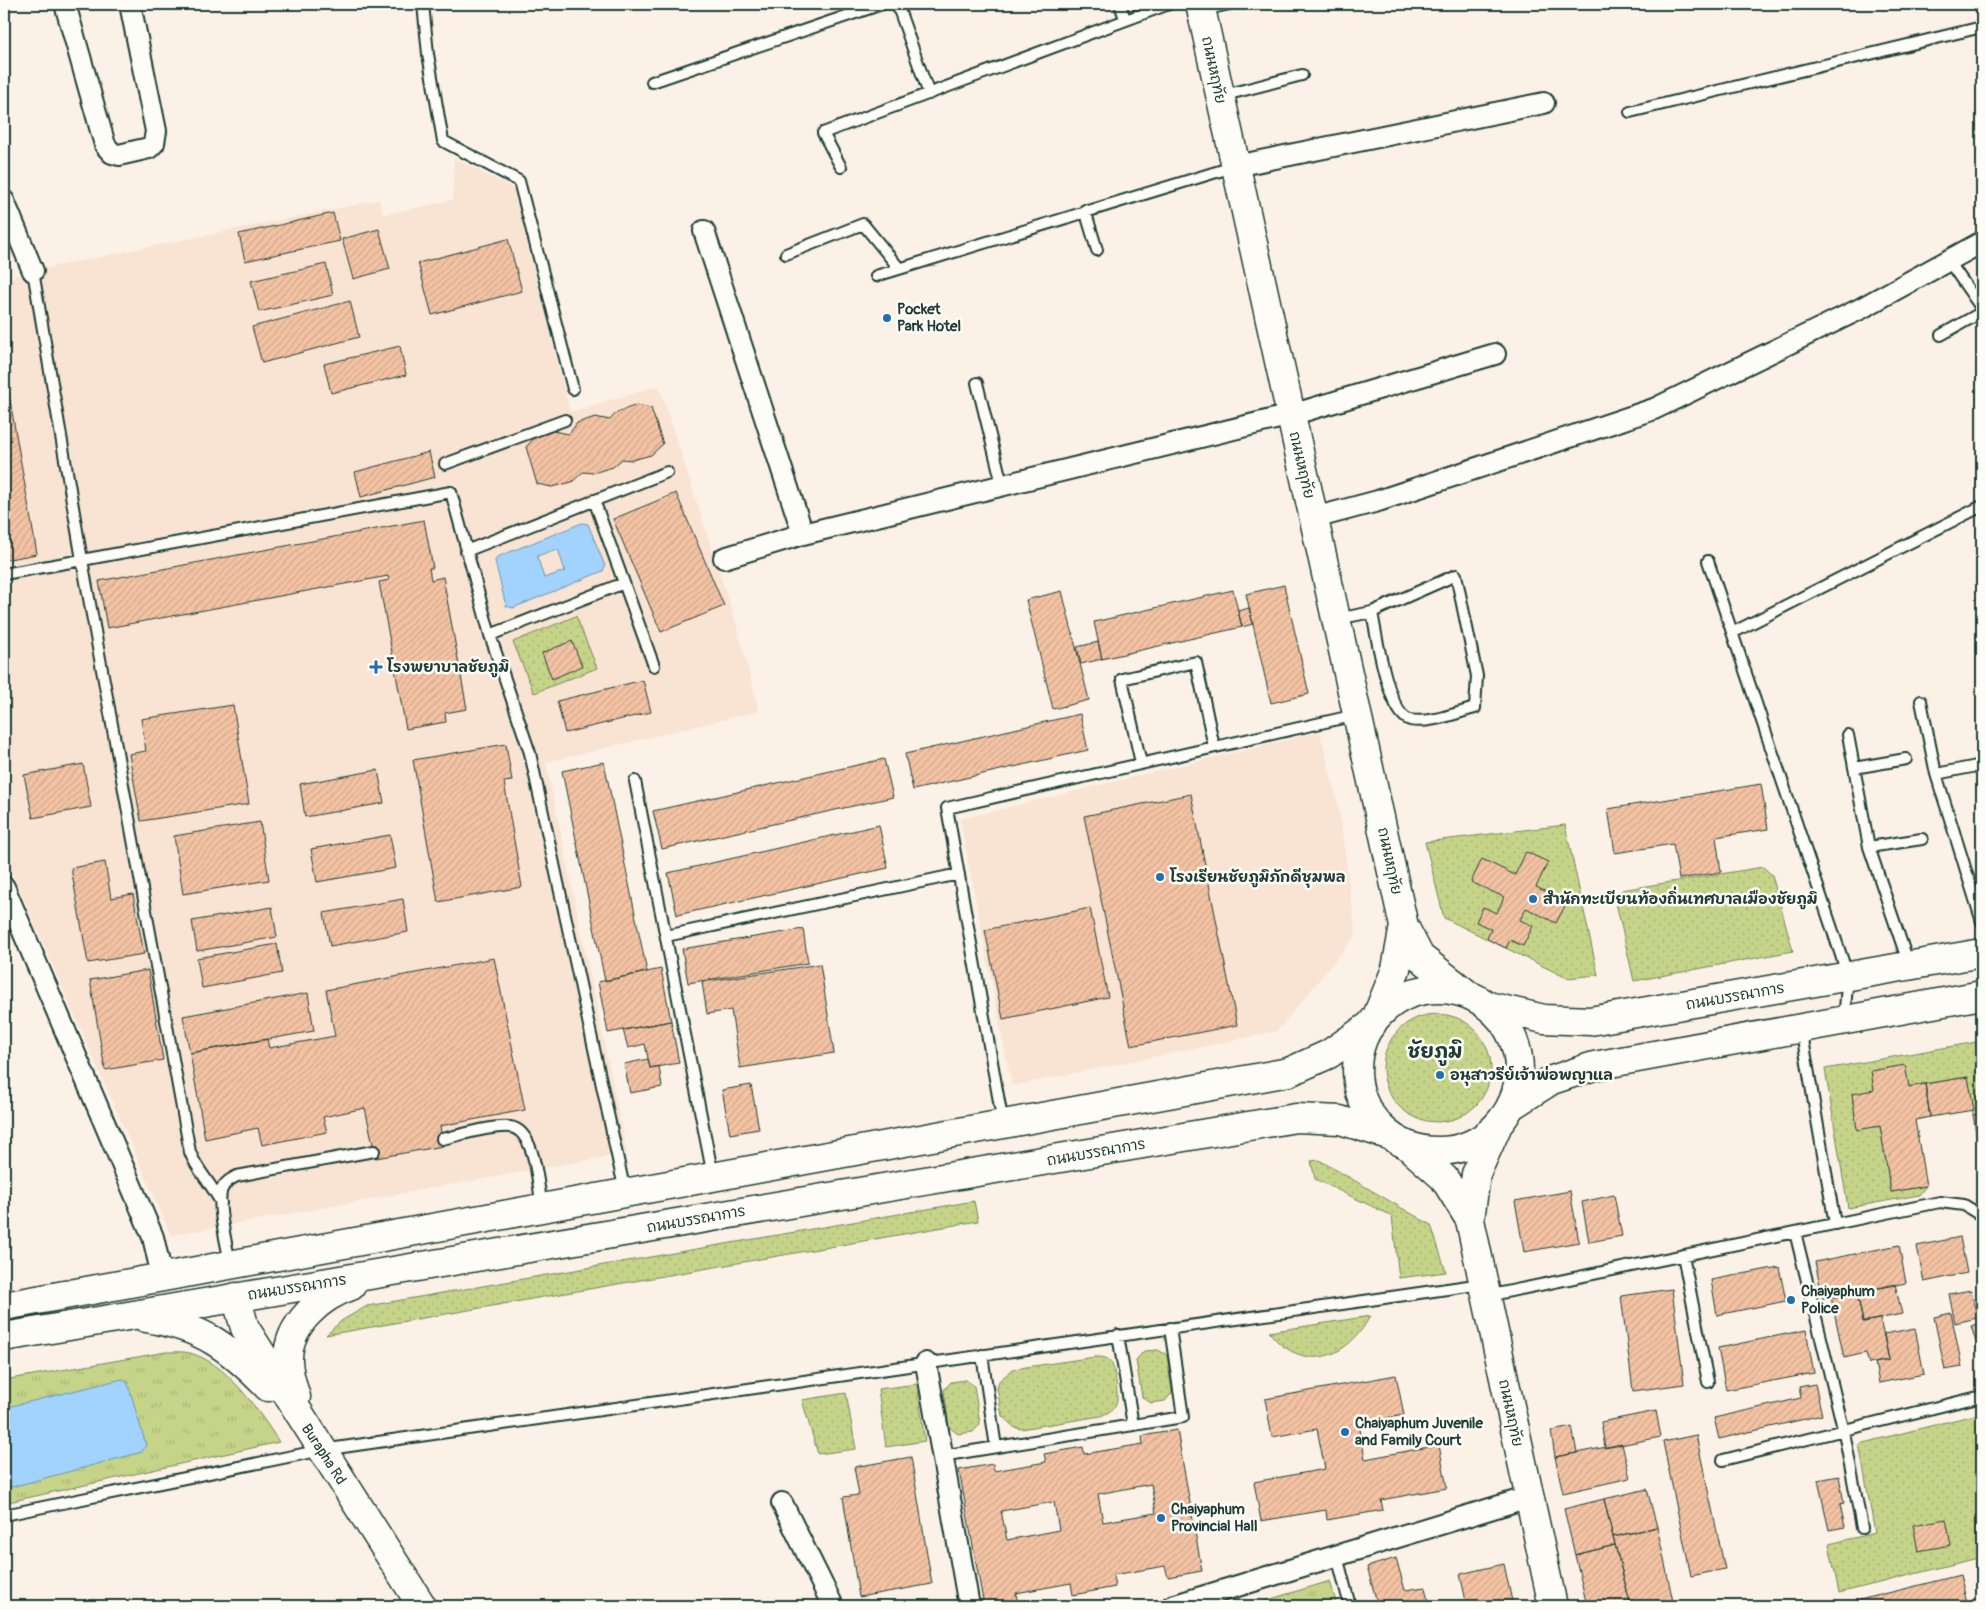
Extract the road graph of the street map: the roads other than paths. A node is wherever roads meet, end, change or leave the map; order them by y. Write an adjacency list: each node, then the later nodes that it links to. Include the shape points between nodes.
1 (65, 4): 2 (street, via 105,146 119,155 149,148 154,143 156,131)
2 (130, 4)
3 (423, 4): 34 (lane, via 443,141 519,181)
4 (882, 4): 13 (lane)
5 (898, 4): 14 (lane)
6 (1120, 4): 10 (lane)
7 (1169, 4): 10 (lane)
8 (1230, 4): 9 (lane)
9 (1200, 7): 15 (street, ถนนหฤทัย)
10 (1125, 19): 14 (lane)
11 (1982, 27): 17 (lane)
12 (1302, 75): 15 (lane)
13 (652, 82)
14 (929, 94): 19 (lane, via 823,133)
15 (1220, 96): 18 (street, ถนนหฤทัย)
16 (1544, 103): 18 (street)
17 (1630, 112)
18 (1236, 166): 21 (lane); 35 (street, ถนนหฤทัย)
19 (841, 167)
20 (4, 200): 28 (street)
21 (1085, 210): 24 (lane); 27 (lane)
22 (704, 230): 43 (street)
23 (1982, 242): 26 (street)
24 (1097, 250)
25 (786, 254): 27 (lane, via 863,224)
26 (1948, 260): 30 (lane); 42 (street, via 1860,309 1654,408 1378,501)
27 (899, 268): 29 (lane)
28 (33, 271): 46 (lane)
29 (876, 276)
30 (1982, 311): 31 (lane)
31 (1941, 335)
32 (1495, 354): 35 (street)
33 (977, 383): 39 (lane)
34 (573, 389)
35 (1291, 415): 39 (street); 42 (street, ถนนหฤทัย)
36 (565, 420): 37 (lane)
37 (445, 464)
38 (667, 472): 40 (lane)
39 (1002, 484): 43 (street)
40 (594, 500): 44 (lane); 49 (lane)
41 (1982, 506): 52 (lane)
42 (1314, 518): 51 (street, ถนนหฤทัย)
43 (803, 534): 45 (street)
44 (466, 551): 46 (lane, via 451,492); 53 (lane)
45 (724, 558)
46 (82, 560): 48 (lane); 91 (lane, via 190,1152)
47 (1708, 561): 52 (lane)
48 (4, 574)
49 (624, 583): 53 (lane); 54 (lane)
50 (1372, 612): 50 (lane, via 1386,676 1398,712 1418,721 1475,708 1477,676 1456,575); 51 (lane)
51 (1336, 619): 56 (street, ถนนหฤทัย)
52 (1734, 632): 74 (lane)
53 (490, 635): 89 (lane, via 530,753)
54 (654, 666)
55 (1921, 701): 63 (lane)
56 (1357, 715): 58 (lane); 70 (street, ถนนหฤทัย)
57 (1848, 735): 62 (lane)
58 (1214, 747): 60 (lane); 60 (lane, via 1196,662 1122,679)
59 (1906, 759): 62 (lane)
60 (1141, 763): 67 (lane, via 947,808)
61 (1982, 765): 63 (lane)
62 (1854, 768): 66 (lane)
63 (1936, 774): 69 (lane)
64 (635, 781): 71 (lane)
65 (1922, 839): 66 (lane)
66 (1869, 847): 73 (lane)
67 (959, 874): 71 (lane); 82 (lane)
68 (5, 892): 102 (street, via 153,1236)
69 (1982, 922)
70 (1404, 926): 76 (street, ถนนหฤทัย, via 1420,957); 77 (street, ถนนหฤทัย, via 1396,969)
71 (666, 936): 88 (lane)
72 (1982, 953): 73 (street, ถนนบรรณาการ)
73 (1909, 966): 74 (street, ถนนบรรณาการ)
74 (1848, 976): 76 (street, ถนนบรรณาการ, via 1590,1022 1544,1019); 78 (lane)
75 (1982, 995): 78 (street)
76 (1478, 1000): 77 (street, via 1445,989 1422,991 1397,1000); 81 (street, via 1504,1022 1518,1055 1518,1083)
77 (1375, 1020): 80 (street, via 1329,1054 1289,1072); 84 (street, via 1363,1038 1356,1064 1359,1091 1370,1115)
78 (1844, 1020): 79 (street)
79 (1801, 1028): 81 (street, via 1594,1066 1552,1080); 95 (lane)
80 (1092, 1108): 82 (street); 86 (street)
81 (1505, 1116): 84 (street, via 1479,1140 1458,1149 1433,1152); 94 (street, ถนนหฤทัย, via 1476,1174)
82 (1003, 1124): 87 (street)
83 (442, 1139): 92 (lane, via 509,1127 523,1133 530,1146)
84 (1399, 1141): 86 (street, ถนนบรรณาการ, via 1340,1120 1296,1118); 94 (street, ถนนหฤทัย, via 1444,1178)
85 (374, 1151): 91 (lane, via 237,1176 222,1190)
86 (1099, 1151): 90 (street, ถนนบรรณาการ)
87 (803, 1160): 88 (street); 90 (street)
88 (713, 1177): 89 (street)
89 (625, 1193): 92 (street)
90 (812, 1200): 99 (street, ถนนบรรณาการ)
91 (220, 1203): 100 (lane)
92 (542, 1208): 96 (street)
93 (1982, 1216): 95 (lane, via 1964,1205 1940,1202)
94 (1470, 1220): 103 (street, ถนนหฤทัย)
95 (1835, 1224): 97 (lane)
96 (448, 1225): 99 (street); 100 (street)
97 (1795, 1232): 98 (lane); 116 (lane)
98 (1682, 1255): 103 (lane); 112 (lane)
99 (455, 1261): 101 (street, ถนนบรรณาการ)
100 (230, 1264): 102 (street); 104 (street)
101 (390, 1272): 104 (street, ถนนบรรณาการ); 114 (street, via 340,1290 317,1304 292,1338 288,1358 290,1379)
102 (162, 1276): 105 (street)
103 (1484, 1290): 107 (lane); 121 (street, ถนนหฤทัย)
104 (236, 1297): 106 (street, ถนนบรรณาการ); 114 (street, Burapha Rd, via 245,1328)
105 (4, 1306)
106 (129, 1316): 109 (street, ถนนบรรณาการ); 114 (street, via 173,1322 218,1341 242,1360)
107 (1170, 1328): 108 (lane); 115 (lane, via 1183,1417)
108 (1118, 1335): 110 (lane); 115 (lane)
109 (4, 1337)
110 (982, 1355): 111 (lane); 117 (lane)
111 (926, 1363): 118 (lane); 119 (street)
112 (1708, 1382)
113 (1982, 1396): 116 (lane)
114 (304, 1424): 118 (street, Burapha Rd)
115 (1133, 1425): 117 (lane)
116 (1844, 1432): 120 (lane); 124 (lane)
117 (996, 1448): 119 (lane)
118 (322, 1450): 123 (lane); 126 (street, Burapha Rd)
119 (941, 1456): 128 (street)
120 (1723, 1460)
121 (1529, 1497): 125 (street); 131 (street, ถนนหฤทัย)
122 (782, 1503): 127 (street)
123 (4, 1515)
124 (1862, 1528)
125 (1337, 1556): 129 (street); 130 (lane)
126 (422, 1606)
127 (833, 1606)
128 (969, 1606)
129 (1172, 1606)
130 (1350, 1606)
131 (1553, 1606)

